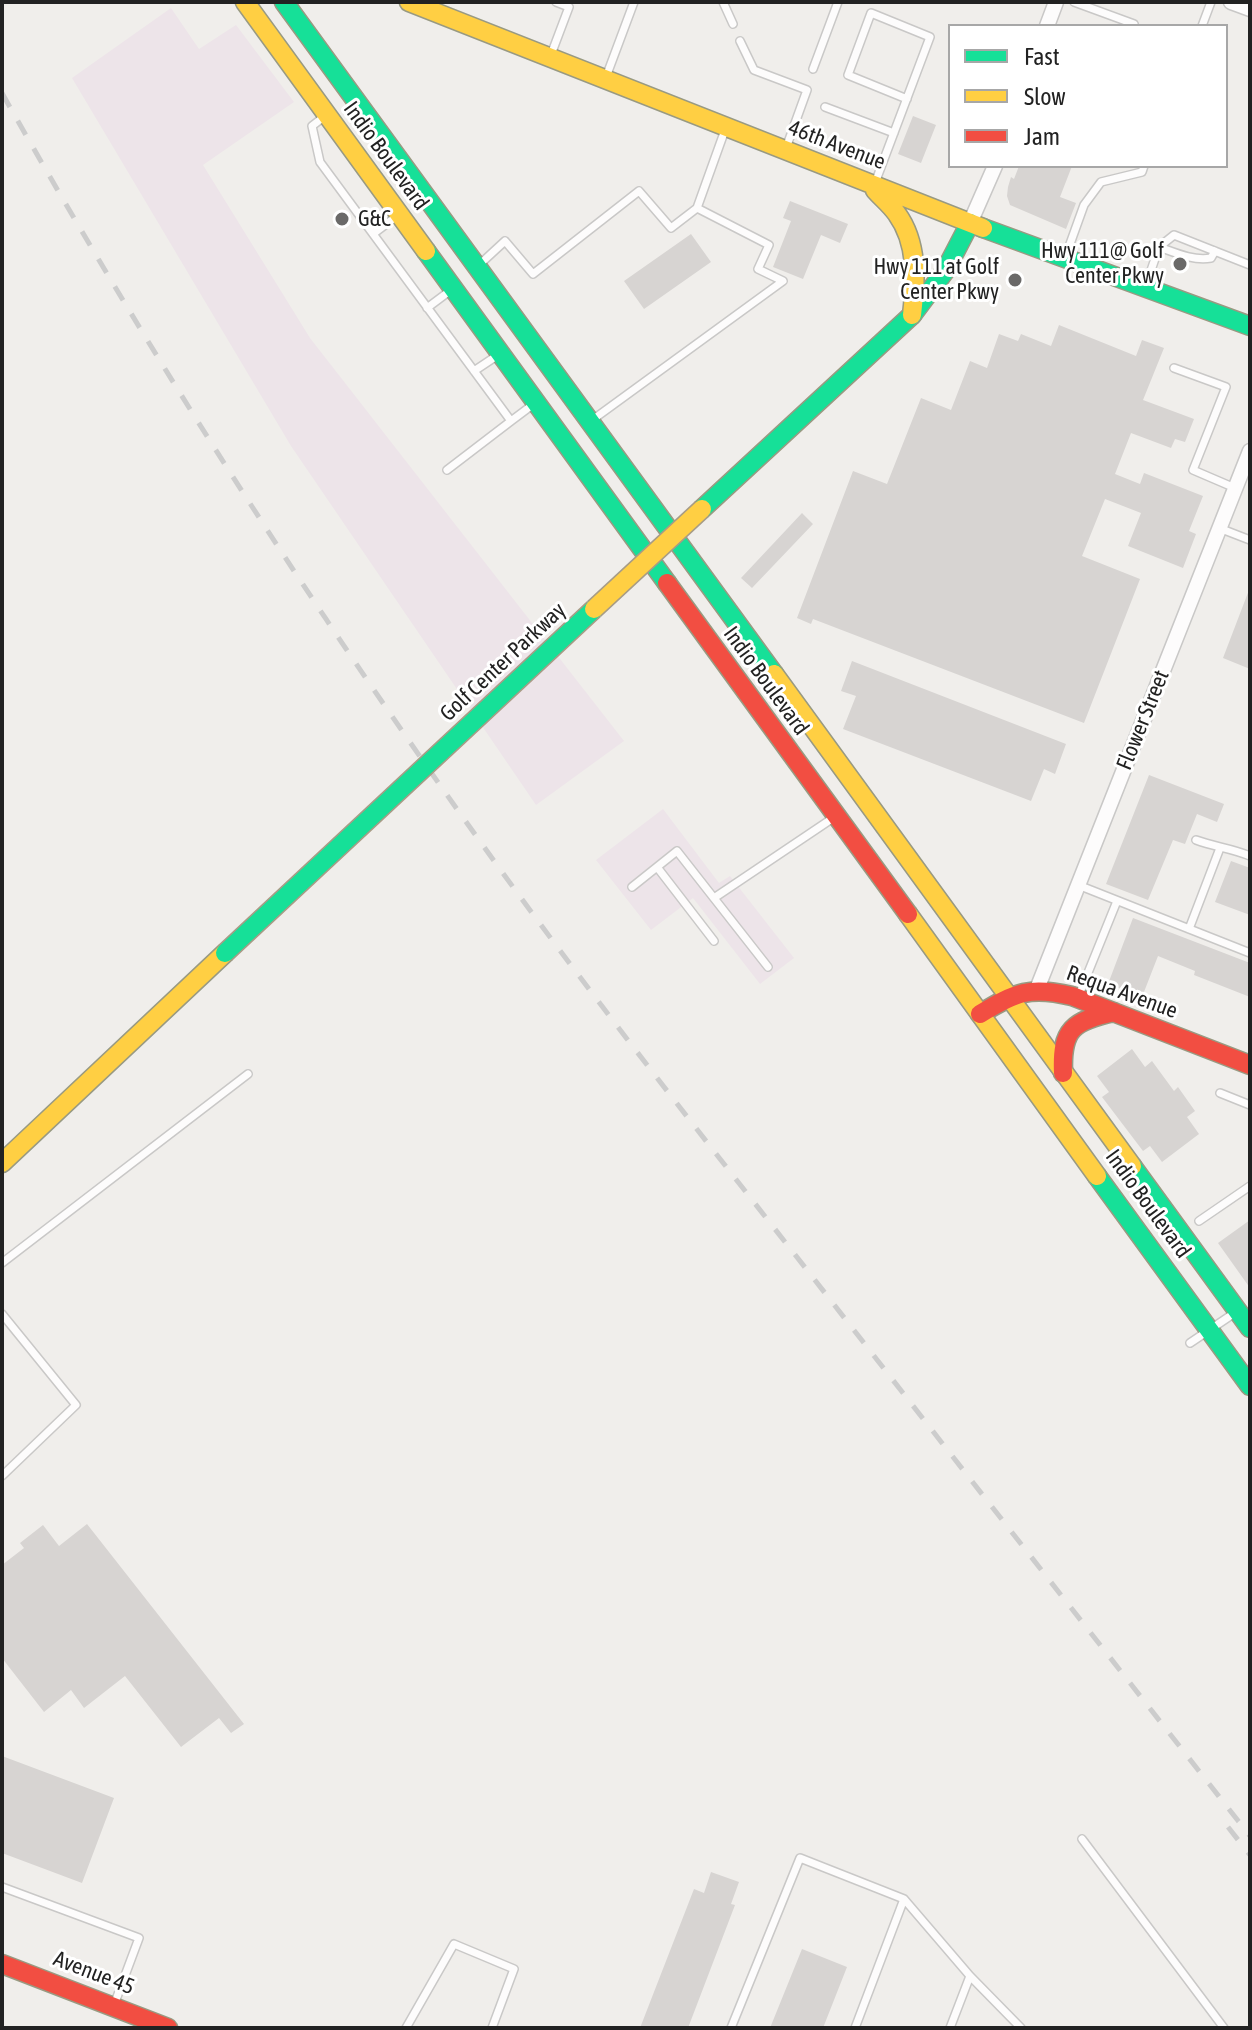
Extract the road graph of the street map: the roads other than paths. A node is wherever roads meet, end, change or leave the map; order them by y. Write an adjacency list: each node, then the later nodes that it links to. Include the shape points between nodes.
1 (284, 2): 38 (main road, Indio Boulevard)
2 (556, 2): 18 (lane, via 569,7)
3 (634, 2): 20 (lane)
4 (723, 2): 13 (lane)
5 (838, 2): 19 (lane)
6 (1056, 2): 14 (street)
7 (1074, 2): 15 (lane)
8 (1211, 2): 16 (lane)
9 (1231, 2): 12 (street)
10 (252, 4): 23 (main road, Indio Boulevard)
11 (422, 4): 18 (main road, 46th Avenue)
12 (1250, 9)
13 (733, 24)
14 (1048, 24)
15 (1134, 24)
16 (1203, 24)
17 (740, 41): 26 (lane, via 754,70 807,90)
18 (550, 57): 20 (main road, 46th Avenue)
19 (813, 69)
20 (605, 79): 24 (main road, 46th Avenue)
21 (907, 99): 21 (lane, via 930,37 871,13 848,75); 25 (lane)
22 (825, 107): 25 (lane)
23 (326, 115): 31 (main road, Indio Boulevard); 33 (lane, via 312,126 320,162)
24 (727, 127): 26 (main road, 46th Avenue); 30 (lane)
25 (894, 133): 29 (lane)
26 (785, 150): 29 (main road, 46th Avenue)
27 (994, 168): 32 (street, Golf Center Parkway)
28 (1143, 168): 36 (lane, via 1101,182 1084,205)
29 (871, 184): 32 (main road, 46th Avenue); 42 (main road, via 900,216 909,243 915,274)
30 (697, 208): 38 (lane, via 671,228 639,191 533,274 505,241); 49 (lane, via 769,245 758,269 783,281)
31 (399, 214): 33 (lane); 40 (main road, Indio Boulevard)
32 (970, 223): 36 (main road, 46th Avenue); 42 (main road, Golf Center Parkway, via 953,262)
33 (373, 234): 41 (lane)
34 (1159, 247): 35 (lane, via 1190,258 1207,259); 35 (lane, via 1174,235); 39 (lane)
35 (1215, 251): 37 (lane)
36 (1065, 258): 39 (main road, 46th Avenue)
37 (1250, 265)
38 (477, 267): 49 (main road, Indio Boulevard)
39 (1145, 287): 43 (main road, 46th Avenue)
40 (453, 289): 41 (lane); 44 (main road, Indio Boulevard)
41 (427, 308): 46 (lane)
42 (912, 315): 80 (main road, Golf Center Parkway, bridge)
43 (1250, 326)
44 (500, 354): 46 (lane); 47 (main road, Indio Boulevard)
45 (1174, 368): 52 (lane, via 1226,387 1193,470)
46 (474, 371): 48 (lane)
47 (535, 403): 48 (lane); 55 (main road, Indio Boulevard)
48 (511, 421): 51 (lane)
49 (590, 422): 57 (main road, Indio Boulevard)
50 (1250, 451): 52 (street, Flower Street)
51 (447, 470)
52 (1235, 488): 53 (street, Flower Street)
53 (1219, 528): 54 (lane); 62 (street, Flower Street)
54 (1250, 540)
55 (773, 732): 56 (main road, Indio Boulevard); 57 (main road, via 805,745 835,785)
56 (835, 816): 64 (lane); 74 (main road, Indio Boulevard)
57 (877, 817): 71 (main road, Indio Boulevard)
58 (1196, 840): 59 (lane)
59 (1220, 848): 60 (lane); 66 (lane)
60 (1250, 856)
61 (657, 867): 63 (lane); 64 (lane, via 677,851); 67 (lane)
62 (1078, 885): 65 (lane); 70 (street, Flower Street)
63 (632, 887)
64 (714, 898): 69 (lane)
65 (1117, 901): 66 (lane); 72 (lane)
66 (1189, 929): 68 (lane)
67 (714, 941)
68 (1250, 953)
69 (768, 967)
70 (1037, 989): 71 (main road, Requa Avenue); 72 (main road, Requa Avenue)
71 (1009, 996): 74 (main road, Requa Avenue); 76 (main road, Indio Boulevard)
72 (1077, 998): 73 (main road, Requa Avenue)
73 (1114, 1012): 75 (main road, Requa Avenue); 76 (main road, via 1084,1018 1068,1031 1061,1051)
74 (980, 1014): 87 (main road, Indio Boulevard)
75 (1250, 1065)
76 (1063, 1073): 84 (main road, Indio Boulevard)
77 (248, 1074): 83 (lane)
78 (1220, 1093): 79 (lane)
79 (1250, 1105)
80 (2, 1163)
81 (1250, 1186): 82 (lane)
82 (1199, 1221)
83 (2, 1263)
84 (1237, 1311): 86 (main road, Indio Boulevard); 87 (lane)
85 (2, 1314): 90 (lane, via 76,1405)
86 (1250, 1328)
87 (1209, 1330): 88 (lane); 89 (main road, Indio Boulevard)
88 (1190, 1343)
89 (1250, 1386)
90 (2, 1476)
91 (1082, 1839): 104 (lane)
92 (2, 1887): 96 (lane, via 139,1938)
93 (904, 1899): 95 (lane); 100 (lane, via 800,1858); 101 (lane)
94 (2, 1964): 96 (main road, Avenue 45)
95 (970, 1976): 102 (lane); 103 (lane)
96 (113, 2007): 97 (main road, Avenue 45)
97 (168, 2028)
98 (406, 2028): 99 (lane, via 454,1944 514,1969)
99 (492, 2028)
100 (731, 2028)
101 (855, 2028)
102 (950, 2028)
103 (1021, 2028)
104 (1224, 2028)

